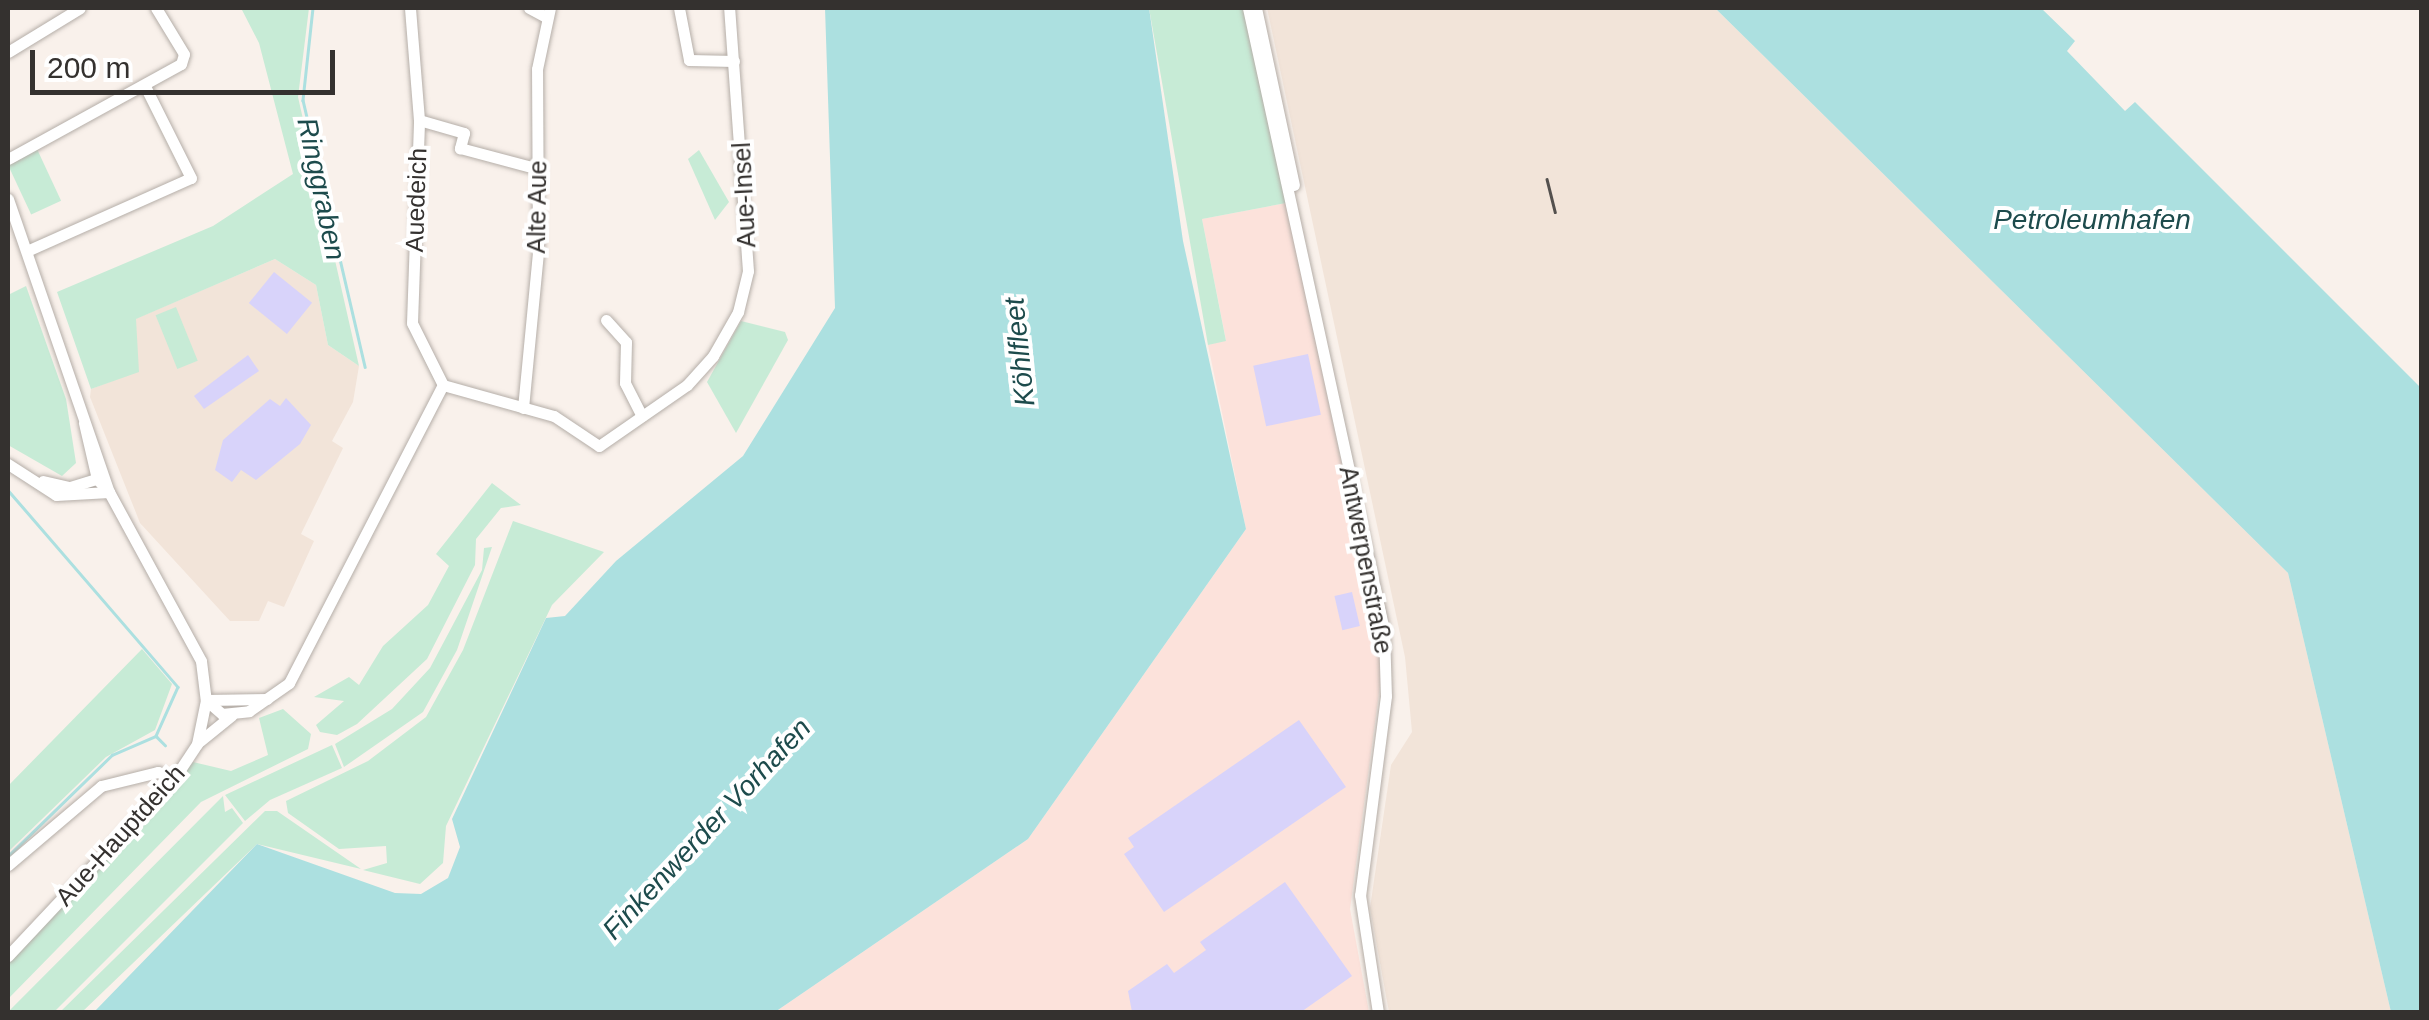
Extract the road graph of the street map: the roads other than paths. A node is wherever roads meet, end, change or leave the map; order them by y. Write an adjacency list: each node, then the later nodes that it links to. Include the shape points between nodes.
1 (80, 8): 9 (street)
2 (156, 8): 11 (street, via 184,54 181,64)
3 (410, 8): 12 (street, Auedeich)
4 (530, 8): 8 (street)
5 (679, 8): 10 (street, via 689,60)
6 (729, 8): 10 (street, Aue-Insel)
7 (1252, 8): 33 (street, Antwerpenstraße, via 1384,630 1386,696 1360,877)
8 (548, 12): 14 (street, Alte Aue, via 537,69)
9 (8, 52)
10 (734, 61): 21 (street, Aue-Insel, via 748,272 731,326 699,373)
11 (145, 86): 13 (street); 16 (street, via 191,178)
12 (418, 120): 14 (street, via 464,133 460,148); 18 (street, Auedeich, via 412,323)
13 (8, 159)
14 (539, 168): 19 (street, Alte Aue)
15 (8, 199): 16 (street)
16 (29, 250): 20 (street)
17 (606, 320): 21 (street, via 626,342 625,383)
18 (443, 385): 19 (street); 26 (street)
19 (523, 408): 21 (street, via 562,419 596,446)
20 (83, 414): 24 (street); 25 (street)
21 (642, 416)
22 (8, 464): 23 (street)
23 (27, 476): 24 (street, via 70,487); 25 (street, via 67,498)
24 (97, 479): 25 (street)
25 (109, 492): 27 (street, via 202,661)
26 (282, 692): 27 (street, via 253,702); 28 (street)
27 (206, 700): 28 (street, via 217,712); 29 (street, Aue-Hauptdeich)
28 (235, 713): 29 (street)
29 (196, 744): 30 (street, Aue-Hauptdeich)
30 (174, 780): 31 (street, via 158,772 101,786); 32 (street, Aue-Hauptdeich)
31 (8, 865)
32 (8, 956)
33 (1378, 1012)

